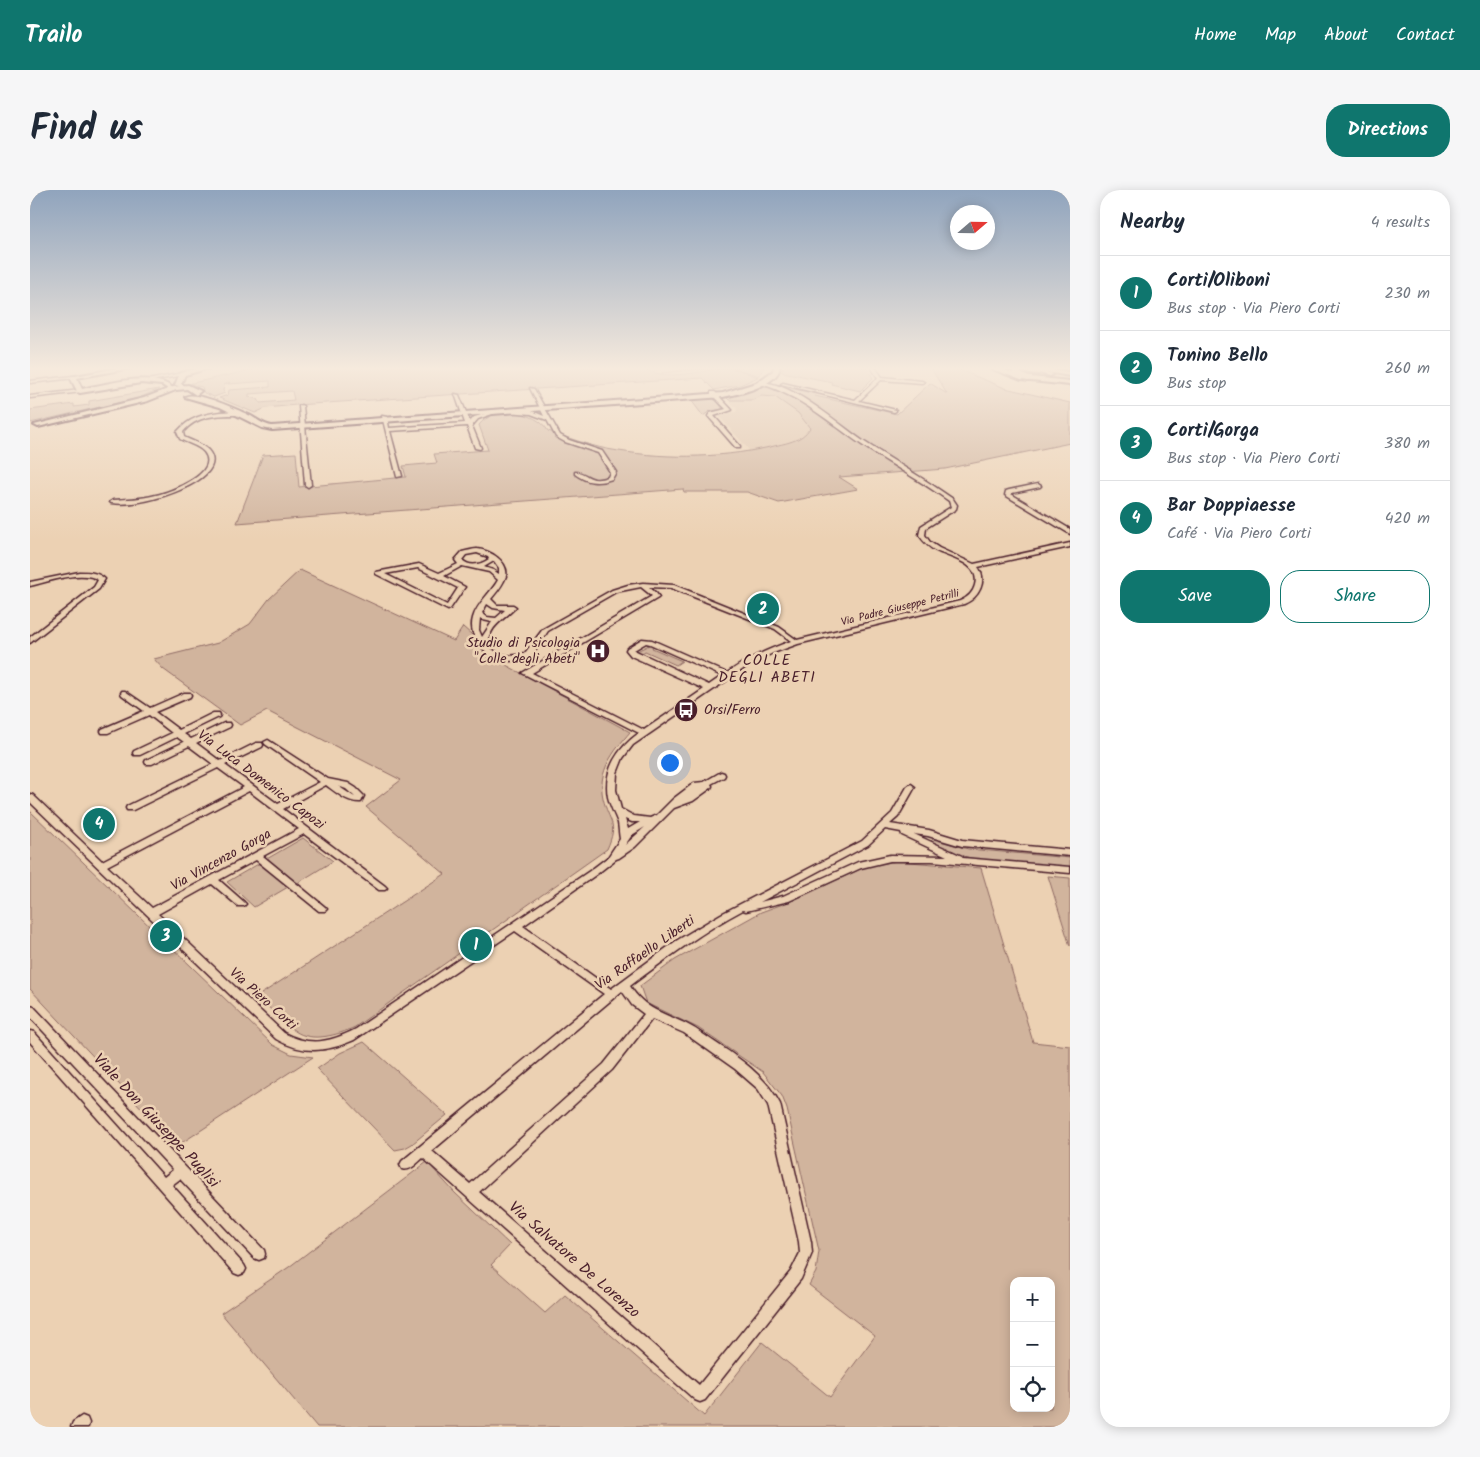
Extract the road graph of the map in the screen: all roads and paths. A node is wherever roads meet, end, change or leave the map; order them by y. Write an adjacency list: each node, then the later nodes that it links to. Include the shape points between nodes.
1 (302, 424): 17 (street)
2 (38, 425): 11 (main road)
3 (185, 425): 19 (street, via 180,432 182,438 208,454 210,463 204,473 175,491)
4 (259, 425): 5 (main road)
5 (293, 425)
6 (386, 425): 12 (street)
7 (551, 425): 15 (street, via 558,436 600,452 613,472 610,478 597,481 587,480)
8 (719, 425): 13 (street)
9 (837, 425): 24 (street, via 950,500 954,505 951,511 924,527 923,539 935,549)
10 (469, 426): 12 (street); 14 (street)
11 (30, 427)
12 (388, 430): 16 (street)
13 (738, 447)
14 (478, 448)
15 (577, 473)
16 (399, 476)
17 (308, 485)
18 (1038, 486): 20 (street, via 1007,494)
19 (113, 502)
20 (1070, 532)
21 (1070, 545): 24 (street)
22 (491, 556): 23 (street, via 478,551 464,553 458,560); 25 (street, via 490,562); 27 (street, via 500,564 503,571)
23 (462, 564): 25 (street); 26 (street)
24 (974, 566): 34 (street, Via Padre Giuseppe Petrilli, via 981,579 972,598 962,603)
25 (475, 567): 27 (street, via 491,571)
26 (439, 576): 26 (street, via 462,587 448,608 378,573 419,566)
27 (501, 579): 30 (street)
28 (30, 584): 33 (street, via 84,574 98,575 102,579 96,588)
29 (643, 586): 34 (street, via 672,586 777,628); 35 (street, via 614,591 545,630 528,655 503,658); 45 (street, via 656,597 526,673)
30 (488, 601): 31 (street); 32 (street); 32 (street, via 498,608 514,606)
31 (478, 613): 32 (street, via 485,619); 35 (street, via 475,628)
32 (499, 619): 35 (street, via 485,635)
33 (30, 641)
34 (796, 642): 36 (street, via 759,656)
35 (485, 645)
36 (728, 676): 37 (street); 37 (street, via 652,642 643,642 630,650)
37 (710, 688): 45 (street)
38 (125, 693): 40 (street, Via Luca Domenico Capozi)
39 (187, 694): 40 (street)
40 (148, 711): 43 (street); 44 (street, Via Luca Domenico Capozi)
41 (216, 714): 44 (street)
42 (227, 725): 46 (street)
43 (105, 731)
44 (177, 733): 46 (street, Via Luca Domenico Capozi); 47 (street)
45 (645, 733): 56 (street, via 630,743 615,763 610,785)
46 (189, 743): 48 (street); 49 (street, Via Luca Domenico Capozi)
47 (137, 753)
48 (149, 762)
49 (218, 765): 52 (street, Via Luca Domenico Capozi); 54 (street); 55 (street, via 264,744 326,782)
50 (721, 775): 57 (street, Via Piero Corti)
51 (911, 787): 58 (street, Via Raffaello Liberti, via 901,807)
52 (249, 788): 55 (street, Via Luca Domenico Capozi); 65 (street)
53 (30, 797): 65 (street, Via Piero Corti)
54 (130, 808)
55 (276, 809): 59 (street, Via Luca Domenico Capozi)
56 (616, 810): 57 (street, via 638,820); 60 (street, via 625,829)
57 (659, 817): 60 (street, Via Piero Corti, via 639,826); 63 (street, Via Piero Corti, via 632,845)
58 (884, 826): 61 (street, via 929,833 962,844); 64 (street, via 930,844); 71 (street, Via Raffaello Liberti, via 853,850)
59 (304, 830): 62 (street, Via Vincenzo Gorga); 68 (street, Via Luca Domenico Capozi)
60 (624, 838): 63 (street, Via Piero Corti)
61 (1069, 853)
62 (257, 856): 67 (street, Via Vincenzo Gorga); 70 (street)
63 (611, 859): 73 (street, Via Piero Corti)
64 (960, 861): 66 (street); 71 (street, via 913,858 873,861 786,899)
65 (101, 865): 72 (street, Via Piero Corti)
66 (1070, 870)
67 (213, 880): 69 (street); 72 (street, Via Vincenzo Gorga)
68 (382, 888)
69 (241, 904)
70 (322, 909)
71 (736, 910): 74 (street, Via Raffaello Liberti, via 680,944)
72 (152, 913): 73 (street, Via Piero Corti, via 280,1036 305,1046 329,1045 353,1036)
73 (516, 926): 75 (street)
74 (624, 985): 75 (street, Via Raffaello Liberti); 77 (street, via 634,1002)
75 (611, 994): 79 (street, Via Raffaello Liberti)
76 (30, 1010): 81 (street, Viale Don Giuseppe Puglisi)
77 (650, 1014): 83 (street, via 608,1067); 83 (street, Via Salvatore De Lorenzo, via 685,1029 750,1072 769,1093 805,1242 806,1253 796,1275 700,1395)
78 (30, 1035): 82 (street)
79 (424, 1151): 80 (street, Via Raffaello Liberti); 83 (street, Via Salvatore De Lorenzo)
80 (406, 1165)
81 (181, 1171): 82 (street); 84 (street, Viale Don Giuseppe Puglisi)
82 (164, 1184): 85 (street)
83 (470, 1192)
84 (260, 1254)
85 (239, 1269)

